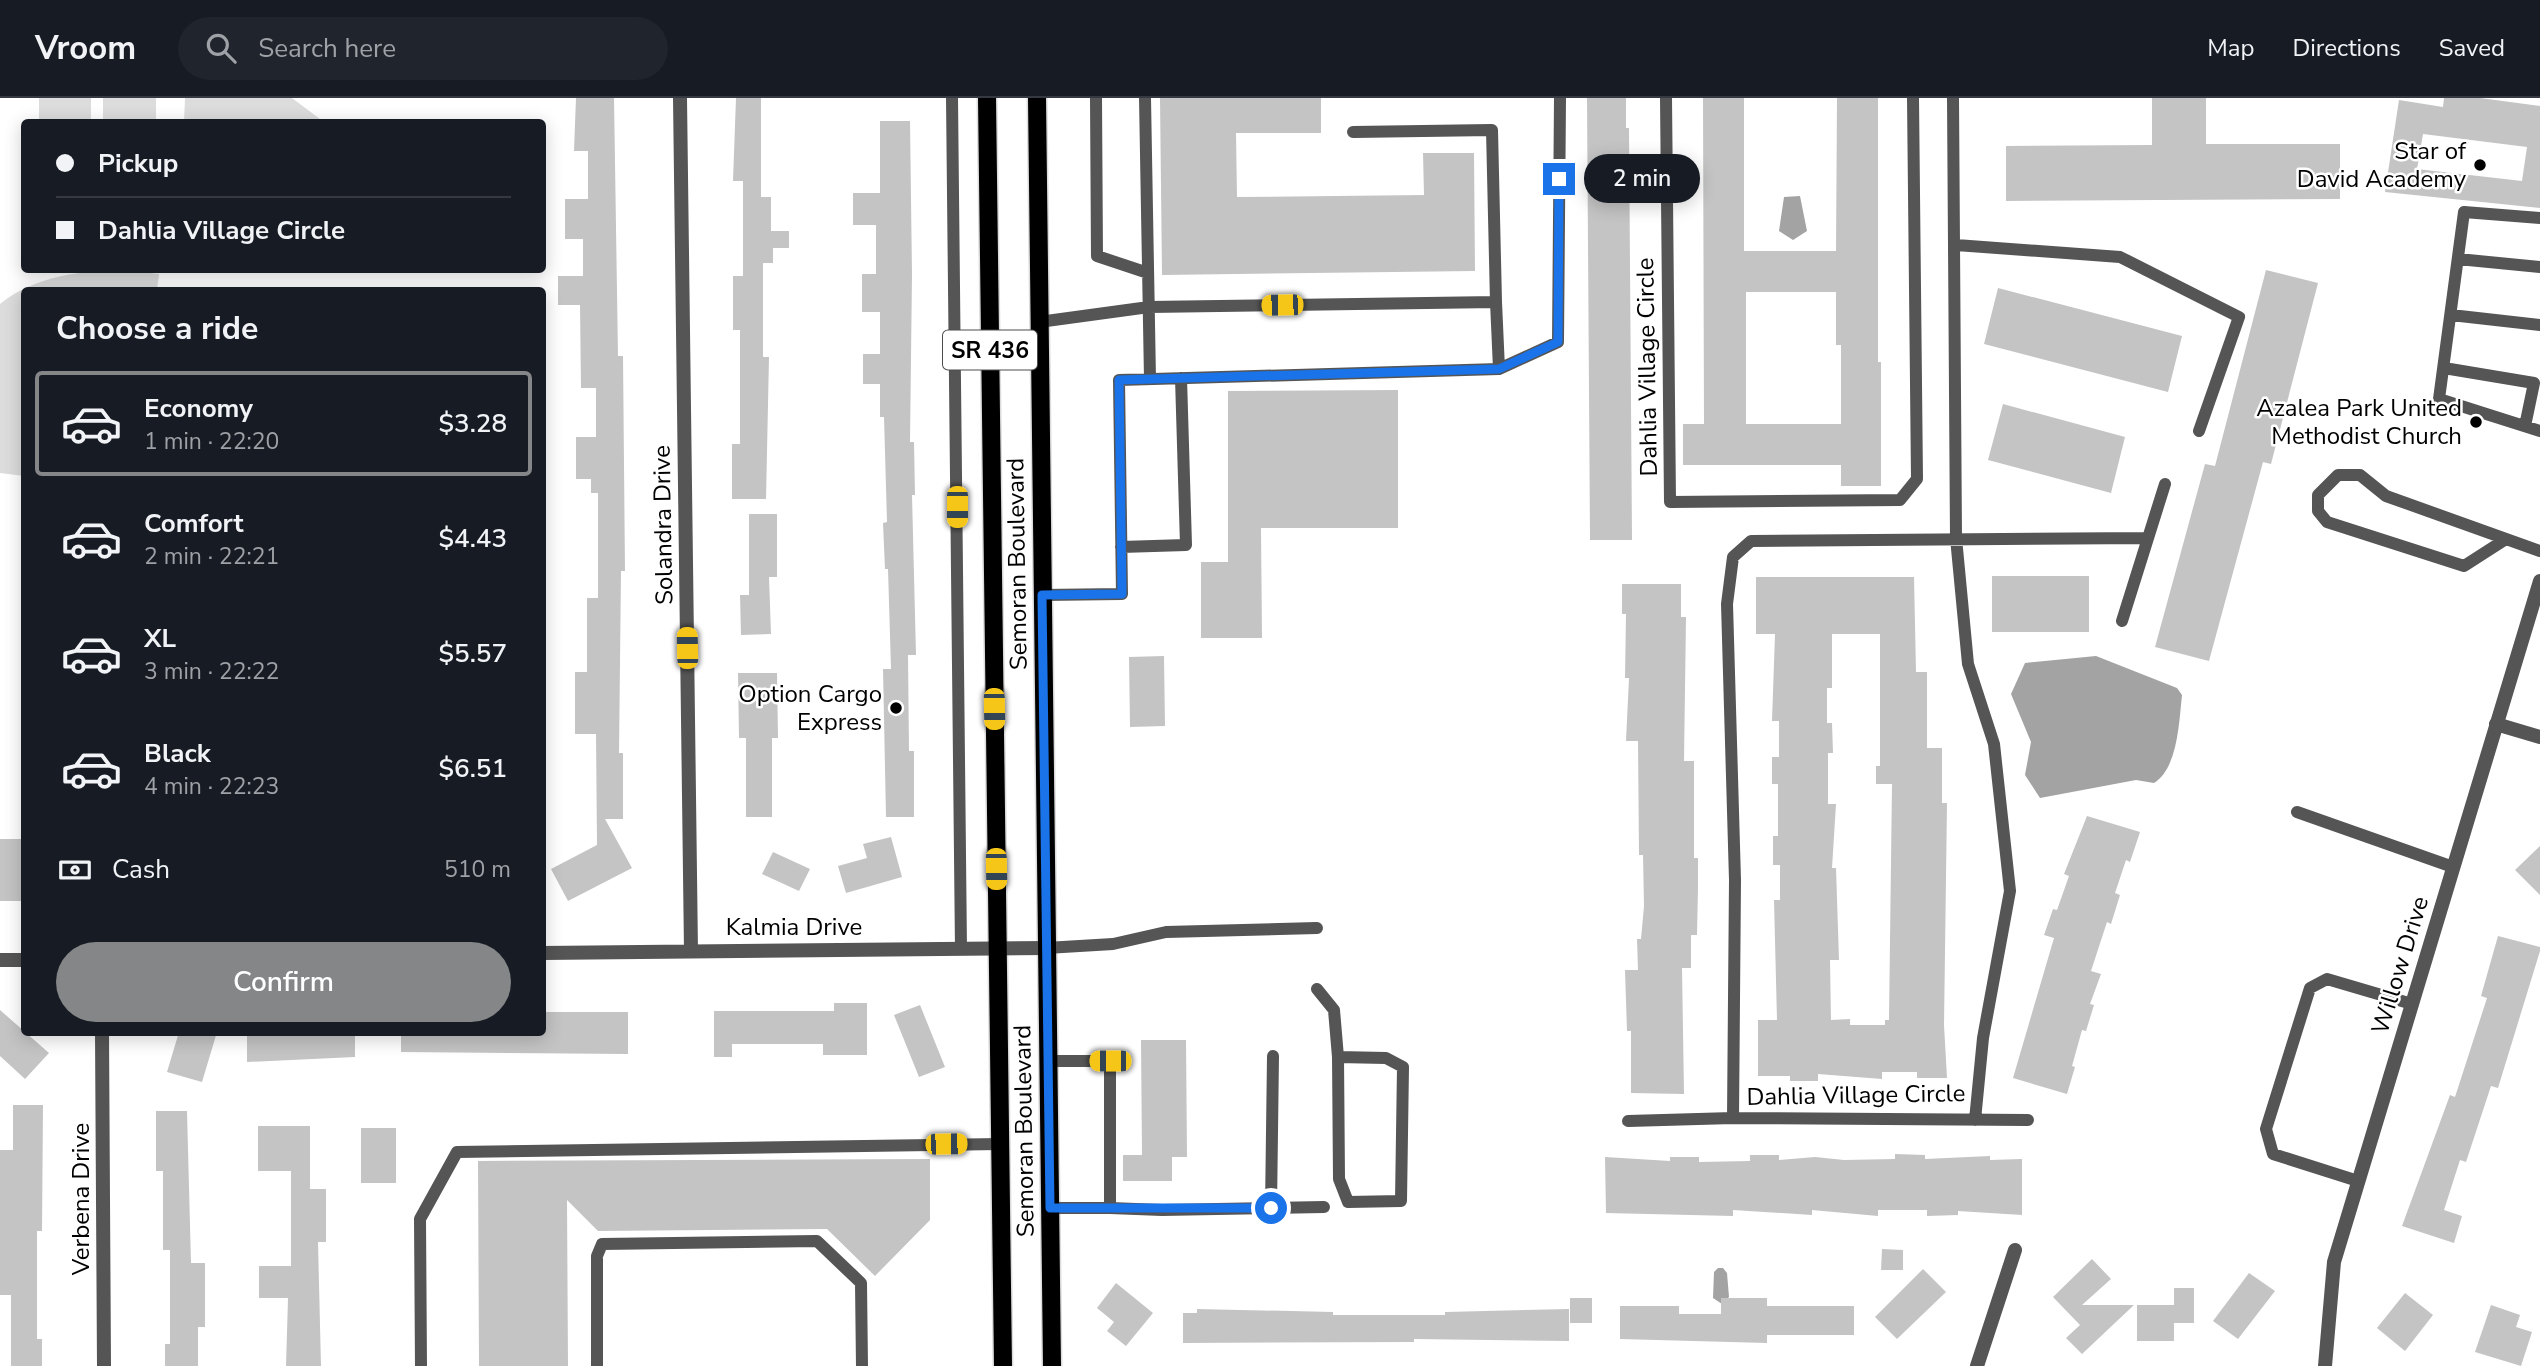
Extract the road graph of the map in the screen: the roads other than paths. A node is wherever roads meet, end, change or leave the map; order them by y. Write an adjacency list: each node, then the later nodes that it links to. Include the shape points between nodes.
1 (680, 98): 46 (street, Solandra Drive)
2 (952, 98): 44 (lane)
3 (987, 98): 45 (main road, Semoran Boulevard / SR 436)
4 (1037, 98): 20 (main road, Semoran Boulevard / SR 436)
5 (1096, 98): 16 (lane, via 1097,256)
6 (1145, 98): 16 (lane)
7 (1560, 98): 23 (lane, via 1558,342)
8 (1666, 98): 9 (lane, Dahlia Village Circle, via 1670,502 1900,500 1917,479)
9 (1913, 98)
10 (1953, 98): 13 (lane, Dahlia Village Circle)
11 (1353, 132): 17 (lane, via 1492,130)
12 (2540, 218): 14 (lane, via 2464,212)
13 (1956, 245): 27 (lane, via 2120,257 2239,317); 30 (lane, Dahlia Village Circle)
14 (2458, 259): 15 (lane); 19 (lane)
15 (2540, 267)
16 (1148, 273): 18 (lane)
17 (1496, 302): 18 (lane); 23 (lane)
18 (1149, 307): 20 (lane); 25 (lane)
19 (2451, 315): 21 (lane); 22 (lane)
20 (1039, 322): 36 (main road, Semoran Boulevard / SR 436)
21 (2540, 325)
22 (2444, 368): 26 (lane, via 2439,399); 26 (lane, via 2534,383)
23 (1499, 369): 24 (lane)
24 (1181, 378): 25 (lane); 33 (lane, via 1186,545)
25 (1150, 379): 33 (lane, via 1119,380)
26 (2525, 426): 28 (lane)
27 (2199, 431)
28 (2540, 431)
29 (2165, 484): 31 (lane)
30 (1956, 538): 31 (lane); 56 (lane, Dahlia Village Circle, via 1751,541 1733,557 1727,604 1735,880); 57 (lane, Dahlia Village Circle, via 1968,664 1994,744 2010,891 1983,1038)
31 (2147, 538): 37 (lane)
32 (2506, 539): 32 (lane, via 2386,496 2360,475 2339,475 2318,495 2318,510 2327,522 2464,566); 34 (lane)
33 (1121, 547): 36 (lane, via 1122,594)
34 (2540, 551)
35 (2540, 581): 38 (street, Willow Drive)
36 (1042, 595): 43 (main road, Semoran Boulevard / SR 436)
37 (2122, 621)
38 (2496, 724): 39 (street); 41 (street, Willow Drive)
39 (2540, 737)
40 (2297, 812): 41 (lane)
41 (2453, 867): 51 (street, Willow Drive)
42 (1317, 928): 43 (lane, via 1166,932 1113,944)
43 (1046, 948): 45 (street, Kalmia Drive); 55 (main road, Semoran Boulevard / SR 436)
44 (961, 949): 45 (street, Kalmia Drive); 46 (street, Kalmia Drive)
45 (997, 949): 60 (main road, Semoran Boulevard / SR 436)
46 (691, 951): 47 (street, Kalmia Drive)
47 (546, 953)
48 (0, 960): 49 (street)
49 (21, 960)
50 (1317, 989): 54 (lane, via 1334,1010)
51 (2412, 1004): 61 (street, Willow Drive); 61 (lane, via 2327,979 2310,988 2266,1129 2273,1154)
52 (102, 1036): 67 (street, Verbena Drive)
53 (1273, 1056): 65 (lane)
54 (1338, 1057): 54 (lane, via 1339,1179 1348,1202 1401,1201 1403,1067 1386,1058)
55 (1047, 1061): 63 (main road, Semoran Boulevard / SR 436); 64 (lane, via 1110,1061)
56 (1733, 1118): 57 (lane, Dahlia Village Circle); 59 (lane)
57 (1975, 1119): 58 (lane)
58 (2028, 1120)
59 (1628, 1121)
60 (1000, 1143): 68 (lane, via 457,1152 420,1219); 71 (main road, Semoran Boulevard / SR 436)
61 (2358, 1181): 74 (street, Willow Drive, via 2334,1262)
62 (1324, 1207): 65 (lane)
63 (1050, 1208): 64 (lane); 72 (main road, Semoran Boulevard / SR 436)
64 (1110, 1208): 65 (lane)
65 (1271, 1208)
66 (2015, 1250): 73 (street)
67 (104, 1366)
68 (421, 1366)
69 (597, 1366): 70 (lane, via 597,1256 602,1244 817,1241 862,1283)
70 (862, 1366)
71 (1003, 1366)
72 (1052, 1366)
73 (1977, 1366)
74 (2325, 1366)

